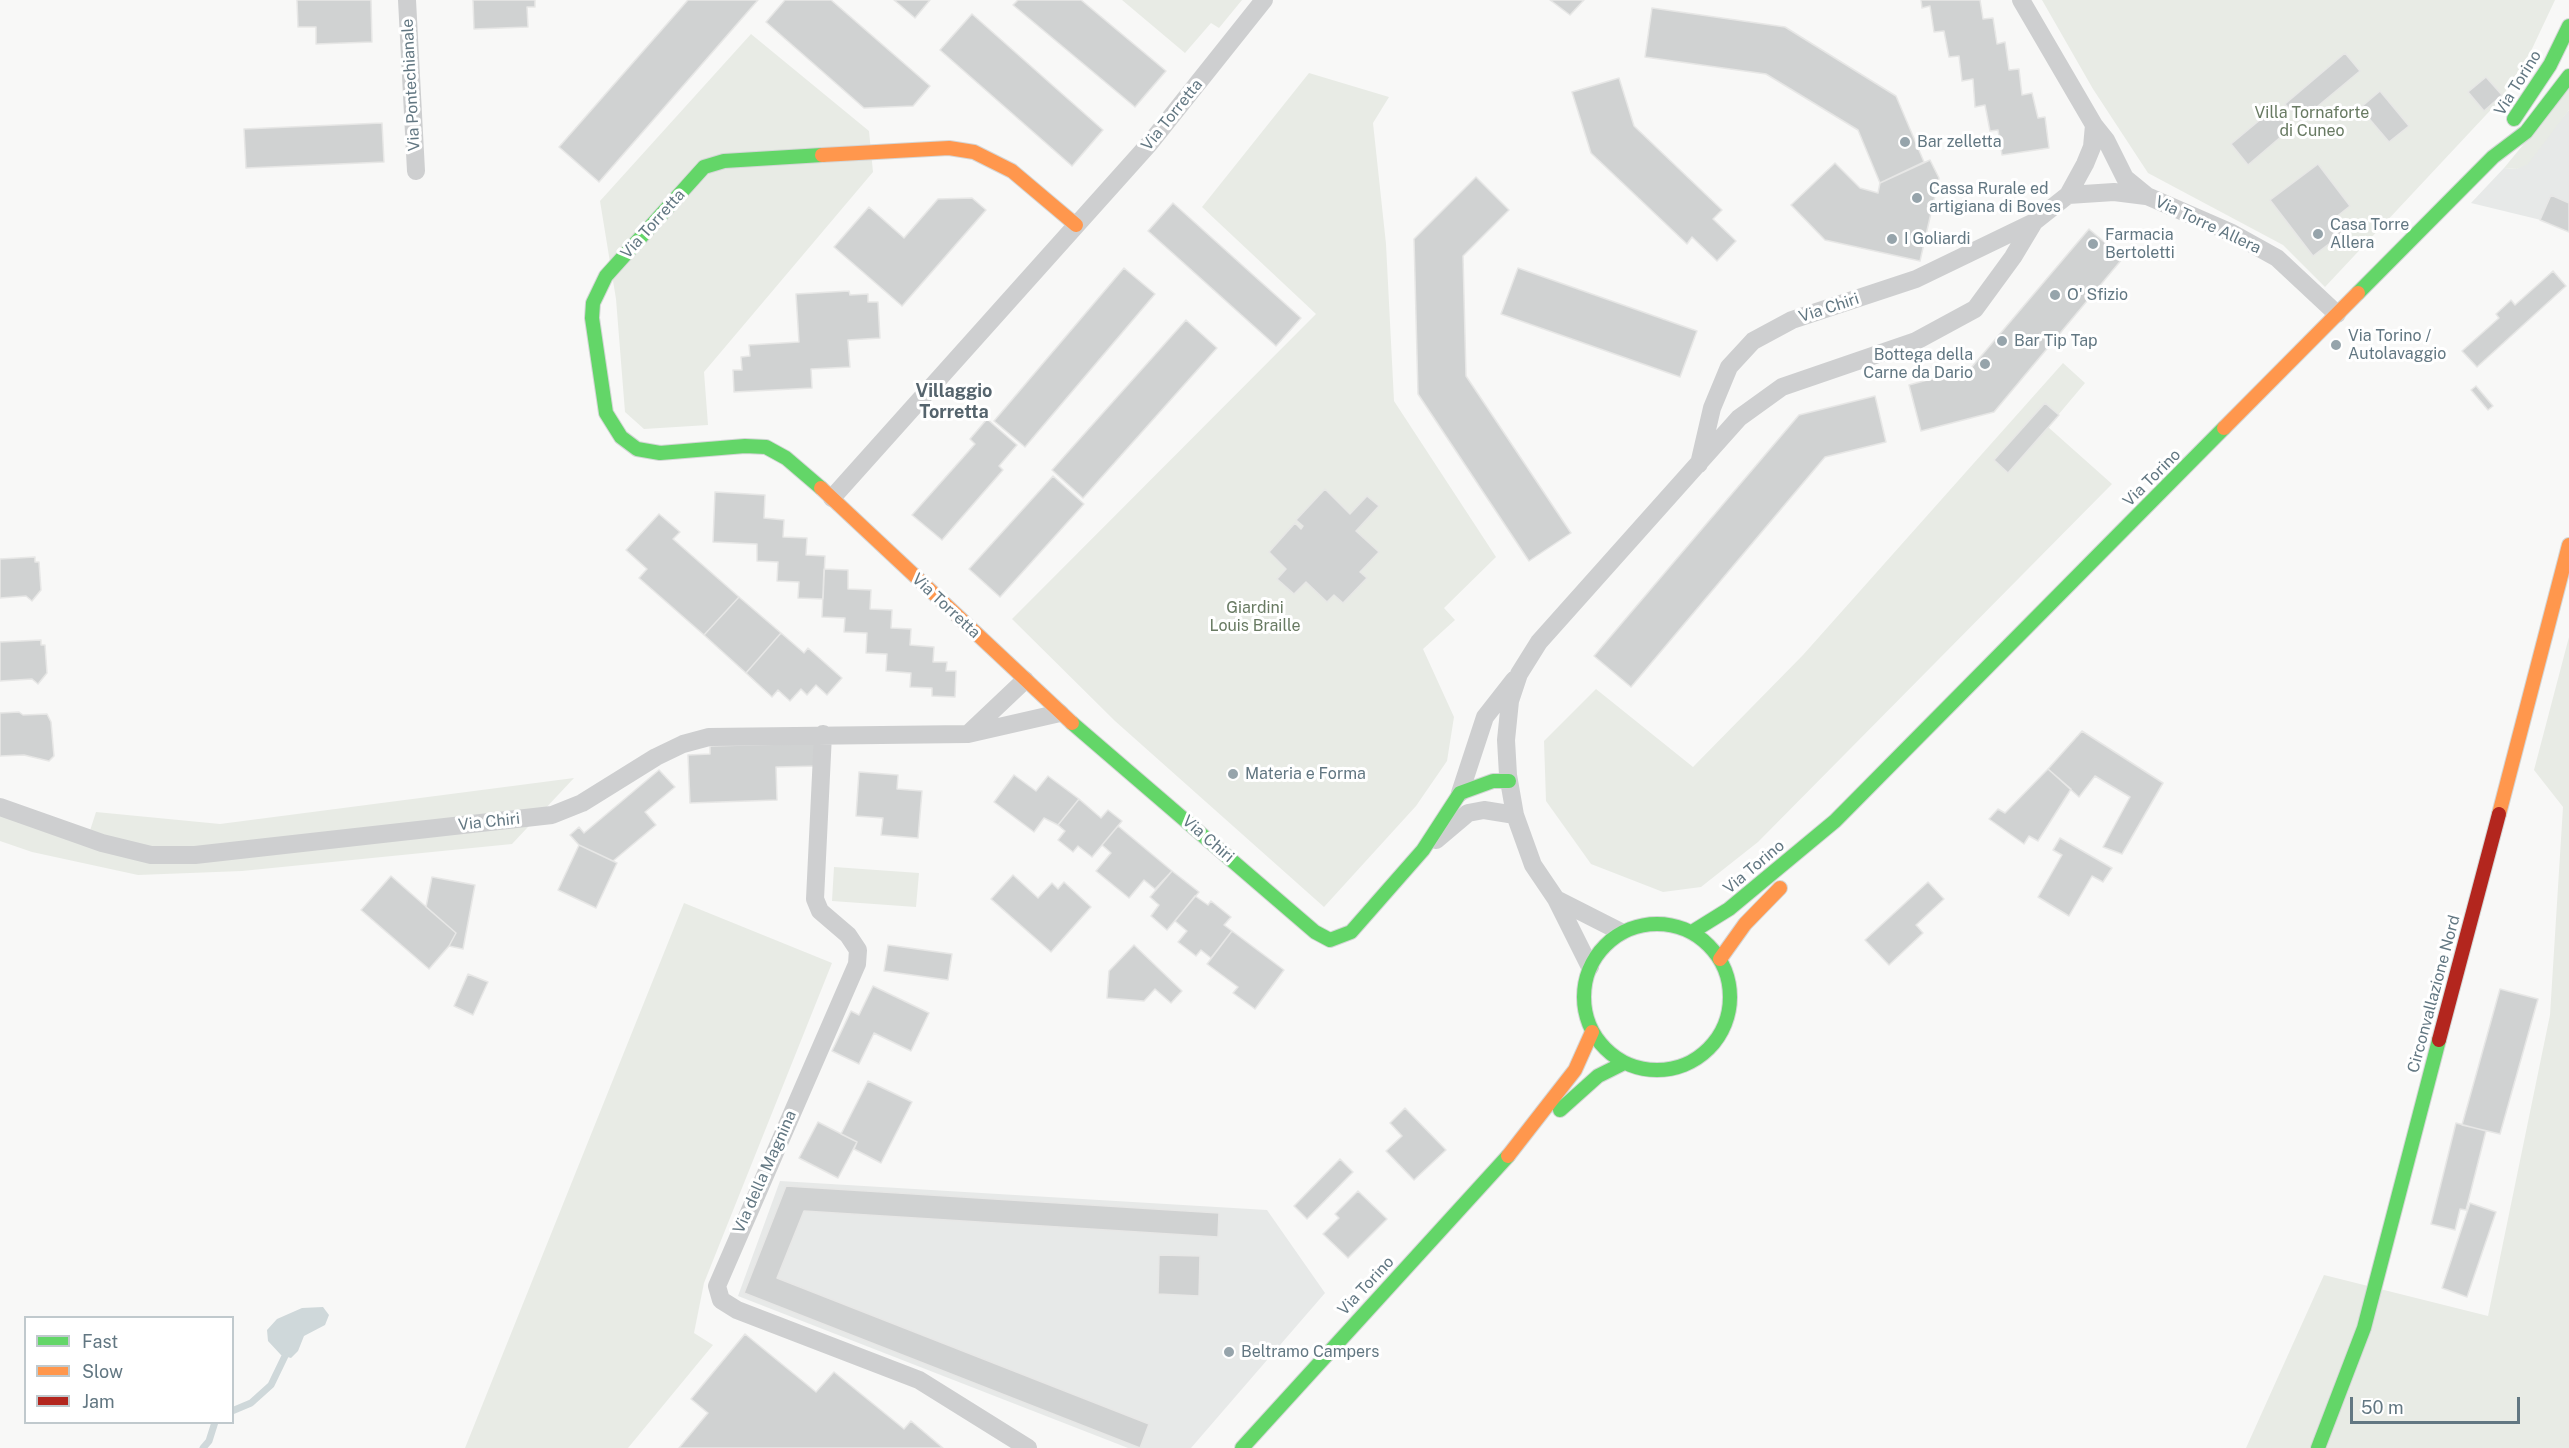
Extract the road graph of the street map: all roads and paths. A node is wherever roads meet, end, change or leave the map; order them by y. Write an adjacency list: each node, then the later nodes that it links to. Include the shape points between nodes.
1 (407, 0): 8 (street, Via Pontechianale)
2 (1264, 0): 12 (street, Via Torretta, via 1150,143)
3 (2021, 0): 6 (street, Via Torre Allera)
4 (2569, 26): 7 (main road, Via Torino, via 2550,65)
5 (2569, 76): 7 (main road, Via Torino, via 2526,132)
6 (2094, 125): 9 (street, Via Chiri, via 2092,147); 10 (street, Via Torre Allera, via 2125,178)
7 (2493, 157): 13 (main road, Via Torino)
8 (416, 171)
9 (2068, 195): 10 (street, via 2114,192); 11 (street, Via Chiri)
10 (2147, 196): 13 (street, Via Torre Allera, via 2232,233 2277,258)
11 (2034, 222): 14 (street, Via Chiri, via 1976,309 1916,341 1782,387 1739,418); 14 (street, Via Chiri, via 1916,279 1792,320 1753,341 1729,367 1712,408)
12 (1076, 225): 15 (street, Via Torretta); 15 (main road, Via Torretta, via 1012,171 974,152 949,148 724,161 705,167 606,276 593,303 592,318 606,413 621,437 637,449 660,453 765,447 803,471)
13 (2337, 314): 26 (main road, Via Torino)
14 (1698, 466): 17 (street, Via Chiri, via 1539,642)
15 (832, 498): 18 (main road, Via Torretta)
16 (2569, 544): 38 (main road, Circonvallazione Nord, via 2364,1328)
17 (1519, 674): 22 (street, Via Chiri, via 1510,701 1506,740); 23 (street, Via Chiri, via 1485,717)
18 (1025, 680): 19 (main road, Via Torretta); 21 (street)
19 (1060, 713): 21 (street, Via Chiri); 27 (main road, Via Chiri, via 1315,932 1330,940 1351,932)
20 (823, 734): 21 (street, Via Chiri); 24 (street, Via Chiri, via 709,737 683,744 582,803 552,815 195,855 151,855 112,846); 36 (street, Via della Magnina, via 816,899 820,911 848,935 858,950 856,964 726,1259 717,1286 721,1300 737,1310 920,1380)
21 (968, 734)
22 (1509, 781): 23 (main road, via 1493,781); 25 (street, Via Chiri)
23 (1460, 793): 27 (main road, Via Chiri)
24 (0, 807)
25 (1515, 815): 27 (street, Via Chiri, via 1484,810 1468,813); 28 (street, Via Chiri, via 1533,865)
26 (1834, 821): 30 (main road, Via Torino, via 1729,909); 31 (main road, Via Torino, via 1816,851 1745,924)
27 (1423, 850)
28 (1556, 899): 29 (street, Via Chiri); 32 (street, Via Chiri)
29 (1621, 932): 30 (main road, via 1649,924 1678,926); 32 (main road, via 1603,947)
30 (1692, 932): 31 (main road)
31 (1720, 959): 34 (main road, via 1728,978 1731,1005 1718,1038 1707,1052 1676,1068 1658,1071)
32 (1590, 967): 33 (main road, via 1583,1000)
33 (1592, 1032): 34 (main road, via 1606,1050); 35 (main road, Via Torino, via 1575,1070)
34 (1624, 1063): 35 (main road, Via Torino, via 1598,1076)
35 (1515, 1148): 37 (main road, Via Torino)
36 (1028, 1447)
37 (1242, 1448)
38 (2318, 1448)

